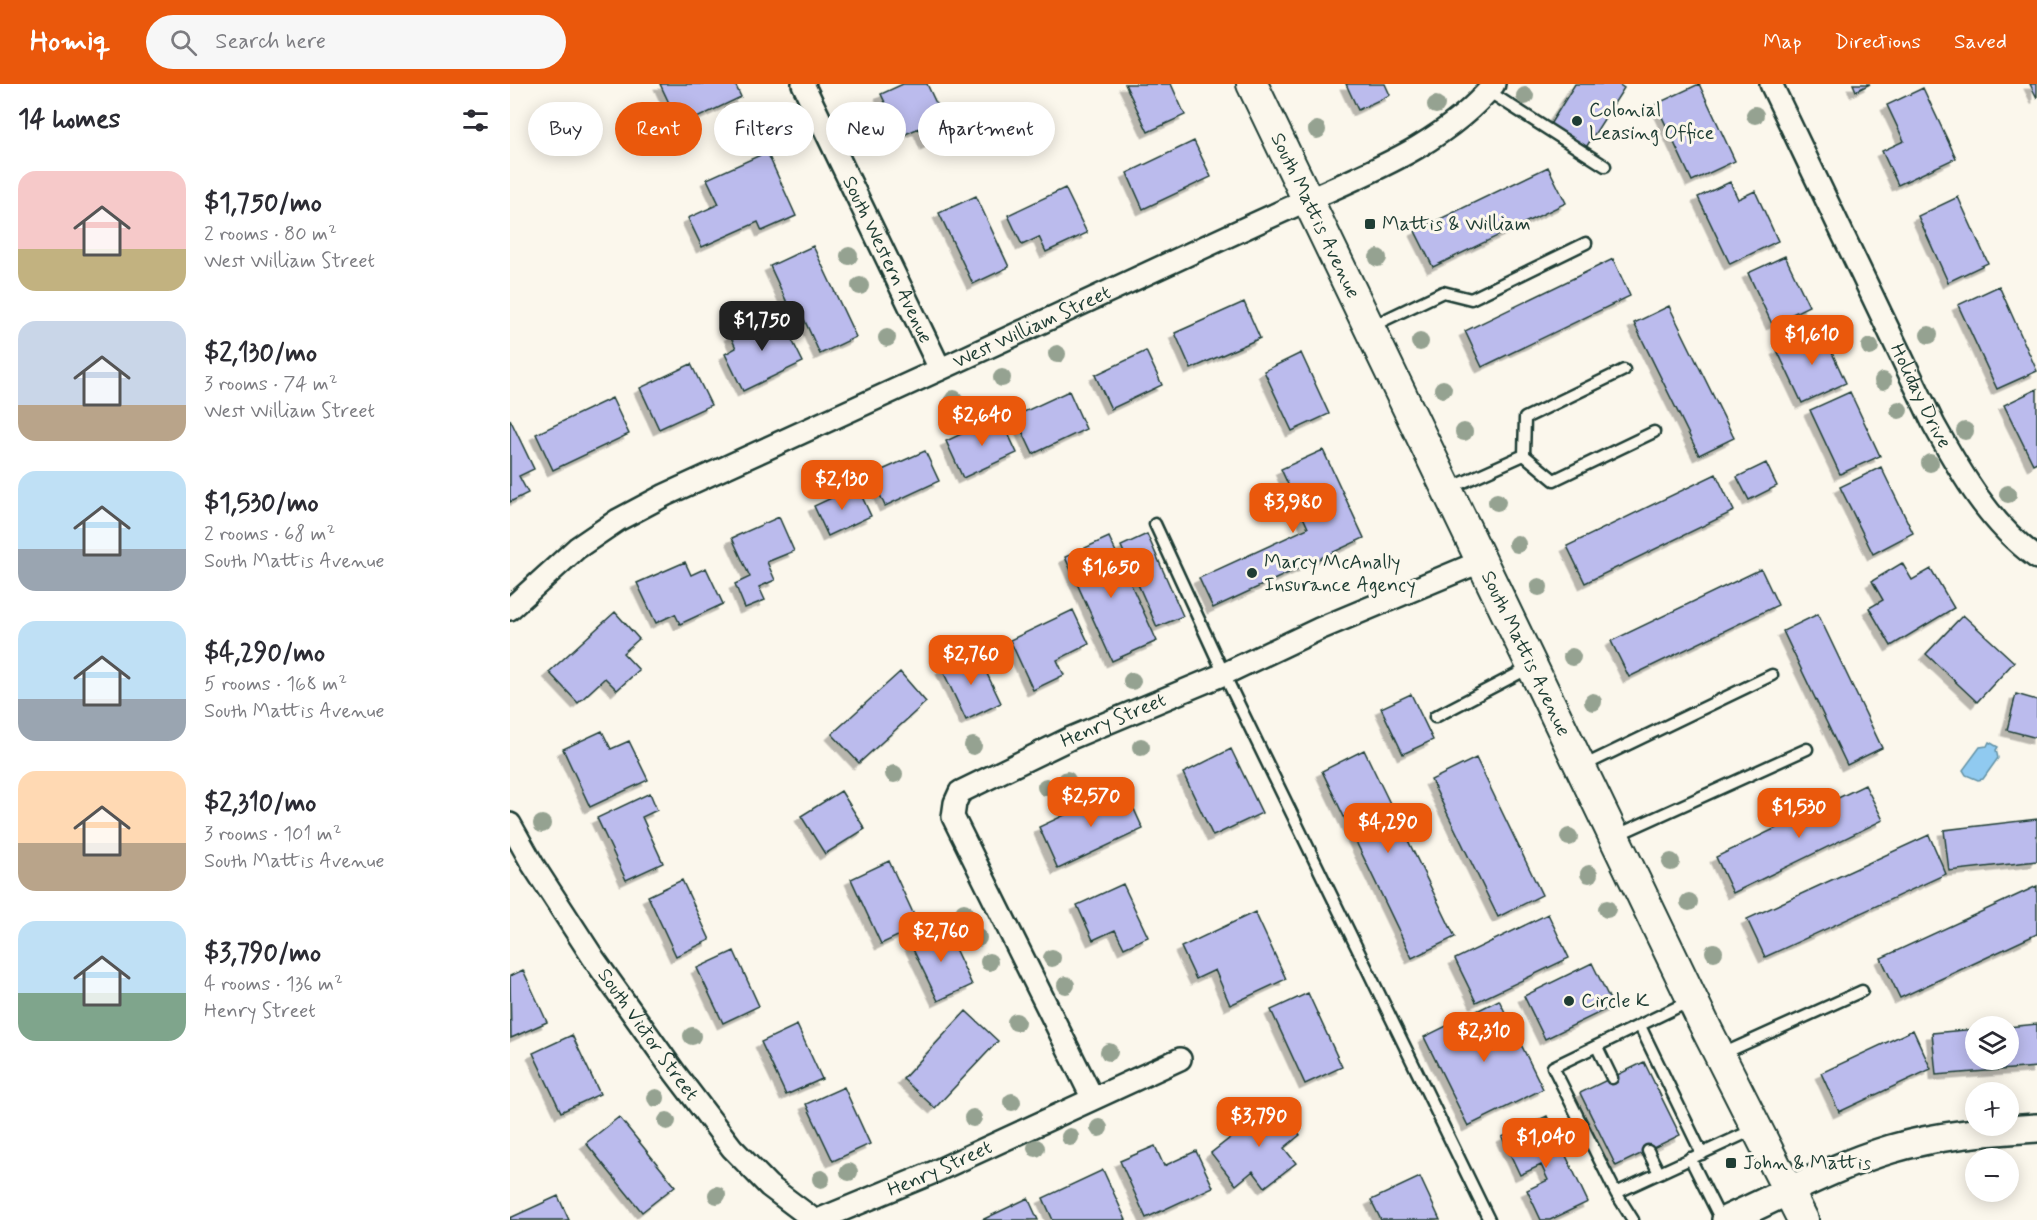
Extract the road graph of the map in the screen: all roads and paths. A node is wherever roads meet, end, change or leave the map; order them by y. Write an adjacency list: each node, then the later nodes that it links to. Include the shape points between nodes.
1 (803, 84): 9 (street, South Western Avenue)
2 (1252, 84): 6 (main road, South Mattis Avenue)
3 (1771, 84): 15 (street, Holiday Drive, via 1934,425 1962,475 1987,510)
4 (1491, 88): 5 (lane); 6 (street, West William Street, via 1453,125 1419,148)
5 (1605, 166)
6 (1308, 200): 8 (main road, South Mattis Avenue); 9 (street, West William Street)
7 (1586, 243): 8 (lane, via 1471,299 1443,292)
8 (1369, 327): 13 (main road, South Mattis Avenue)
9 (940, 369): 17 (street, West William Street, via 618,520 577,548)
10 (1624, 370): 12 (lane, via 1526,418)
11 (1654, 432): 12 (lane, via 1554,480)
12 (1524, 456): 13 (lane)
13 (1448, 489): 16 (main road, South Mattis Avenue)
14 (1155, 524): 19 (lane)
15 (2037, 558)
16 (1482, 561): 18 (main road, South Mattis Avenue); 19 (street, Henry Street, via 1319,629)
17 (510, 609)
18 (1532, 667): 21 (lane); 23 (main road, South Mattis Avenue)
19 (1224, 674): 33 (street, Henry Street, via 976,783 960,792 955,802 953,817); 43 (lane)
20 (1772, 675): 23 (lane)
21 (1435, 717)
22 (1807, 749): 25 (lane)
23 (1580, 767): 25 (main road, South Mattis Avenue)
24 (510, 824): 42 (street, South Victor Street, via 594,959 725,1138 769,1186)
25 (1614, 836): 27 (main road, South Mattis Avenue)
26 (1862, 991): 30 (lane)
27 (1693, 1000): 28 (lane); 30 (main road, South Mattis Avenue)
28 (1640, 1026): 29 (lane); 37 (lane)
29 (1597, 1047): 32 (lane); 41 (lane, via 1553,1067)
30 (1720, 1055): 34 (main road, South Mattis Avenue)
31 (1180, 1059): 33 (street, Henry Street)
32 (1612, 1077)
33 (1092, 1097): 42 (street, Henry Street, via 932,1173)
34 (1756, 1128): 37 (lane); 40 (main road, South Mattis Avenue)
35 (2037, 1128): 40 (street, via 1949,1136 1891,1149)
36 (1648, 1151): 39 (lane)
37 (1702, 1154): 38 (lane)
38 (1690, 1158): 39 (lane); 45 (lane)
39 (1659, 1173): 41 (lane)
40 (1788, 1192): 46 (street); 47 (main road, South Mattis Avenue)
41 (1616, 1193): 44 (lane)
42 (816, 1220)
43 (1489, 1220)
44 (1633, 1220)
45 (1721, 1220)
46 (1726, 1220)
47 (1803, 1220)

